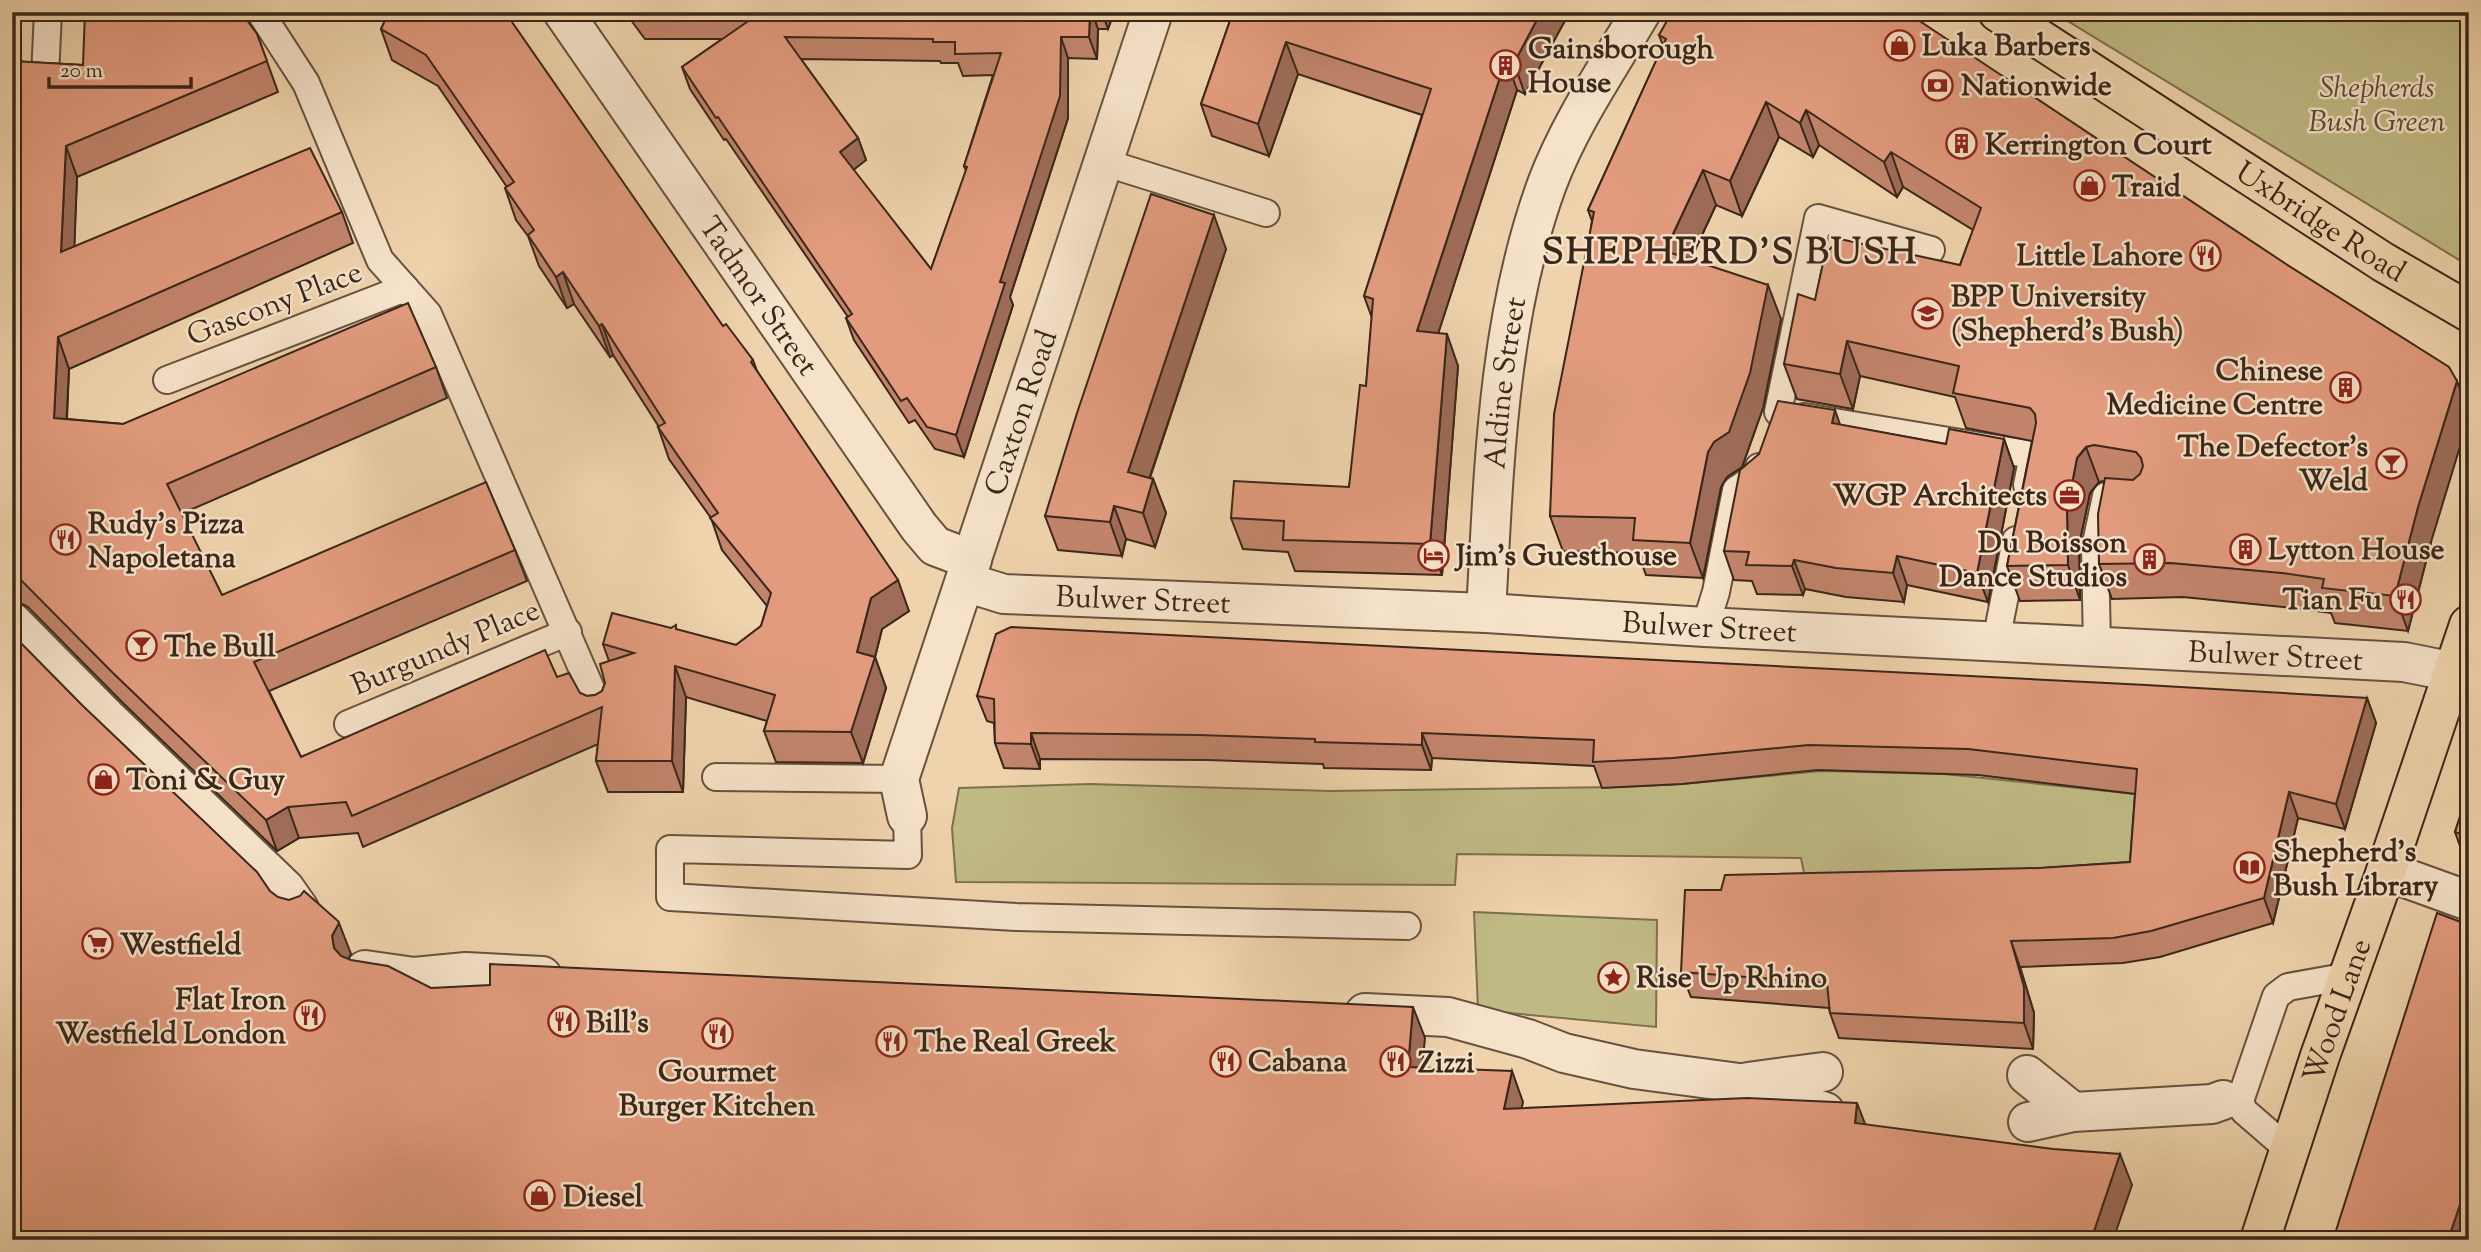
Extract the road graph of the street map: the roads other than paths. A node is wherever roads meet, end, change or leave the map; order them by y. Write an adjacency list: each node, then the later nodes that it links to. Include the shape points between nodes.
1 (48, 12): 7 (lane)
2 (260, 12): 11 (lane, via 306,83 380,260)
3 (563, 12): 16 (street, Tadmor Street, via 919,527)
4 (1153, 12): 8 (street, Caxton Road)
5 (1641, 12): 17 (street, Aldine Street, via 1571,129 1525,252 1499,403)
6 (1998, 12): 12 (main road, Uxbridge Road)
7 (45, 76)
8 (1103, 162): 9 (lane); 16 (street, Caxton Road)
9 (1266, 213)
10 (1931, 250): 14 (lane, via 1818,218)
11 (405, 288): 13 (lane, Gascony Place); 21 (lane, via 428,314)
12 (2469, 312)
13 (167, 380)
14 (1778, 412): 20 (lane, via 1755,477 1736,490); 22 (lane, via 2033,455)
15 (2128, 499): 23 (lane, via 2105,496 2095,548)
16 (968, 571): 17 (street, Bulwer Street, via 1004,594); 28 (street, Caxton Road)
17 (1486, 613): 20 (street, Bulwer Street)
18 (12, 622): 31 (street, via 285,889)
19 (2469, 625): 24 (main road, Wood Lane)
20 (1705, 627): 22 (street, Bulwer Street)
21 (568, 632): 25 (lane); 26 (lane, Burgundy Place)
22 (1996, 641): 23 (street, Bulwer Street)
23 (2097, 646): 24 (street, Bulwer Street, via 2404,662)
24 (2454, 672): 29 (main road, Wood Lane)
25 (601, 712)
26 (348, 724)
27 (716, 777): 28 (lane)
28 (903, 797): 32 (lane, via 908,855 670,849 670,897 1016,917)
29 (2386, 871): 30 (street); 34 (main road, Wood Lane)
30 (2462, 899)
31 (299, 909)
32 (1407, 926)
33 (365, 970): 35 (street, via 414,977 466,972)
34 (2348, 976): 44 (main road, Wood Lane); 44 (lane, via 2288,987 2276,996 2240,1101 2244,1111)
35 (576, 977)
36 (1337, 1012): 39 (street, via 1448,1017 1622,1067)
37 (1823, 1072): 39 (street)
38 (2028, 1075): 42 (street)
39 (1739, 1083): 41 (street)
40 (2223, 1100): 42 (street)
41 (1825, 1112)
42 (2073, 1112): 43 (street)
43 (2028, 1122)
44 (2289, 1150): 45 (main road, Wood Lane)
45 (2260, 1240)

